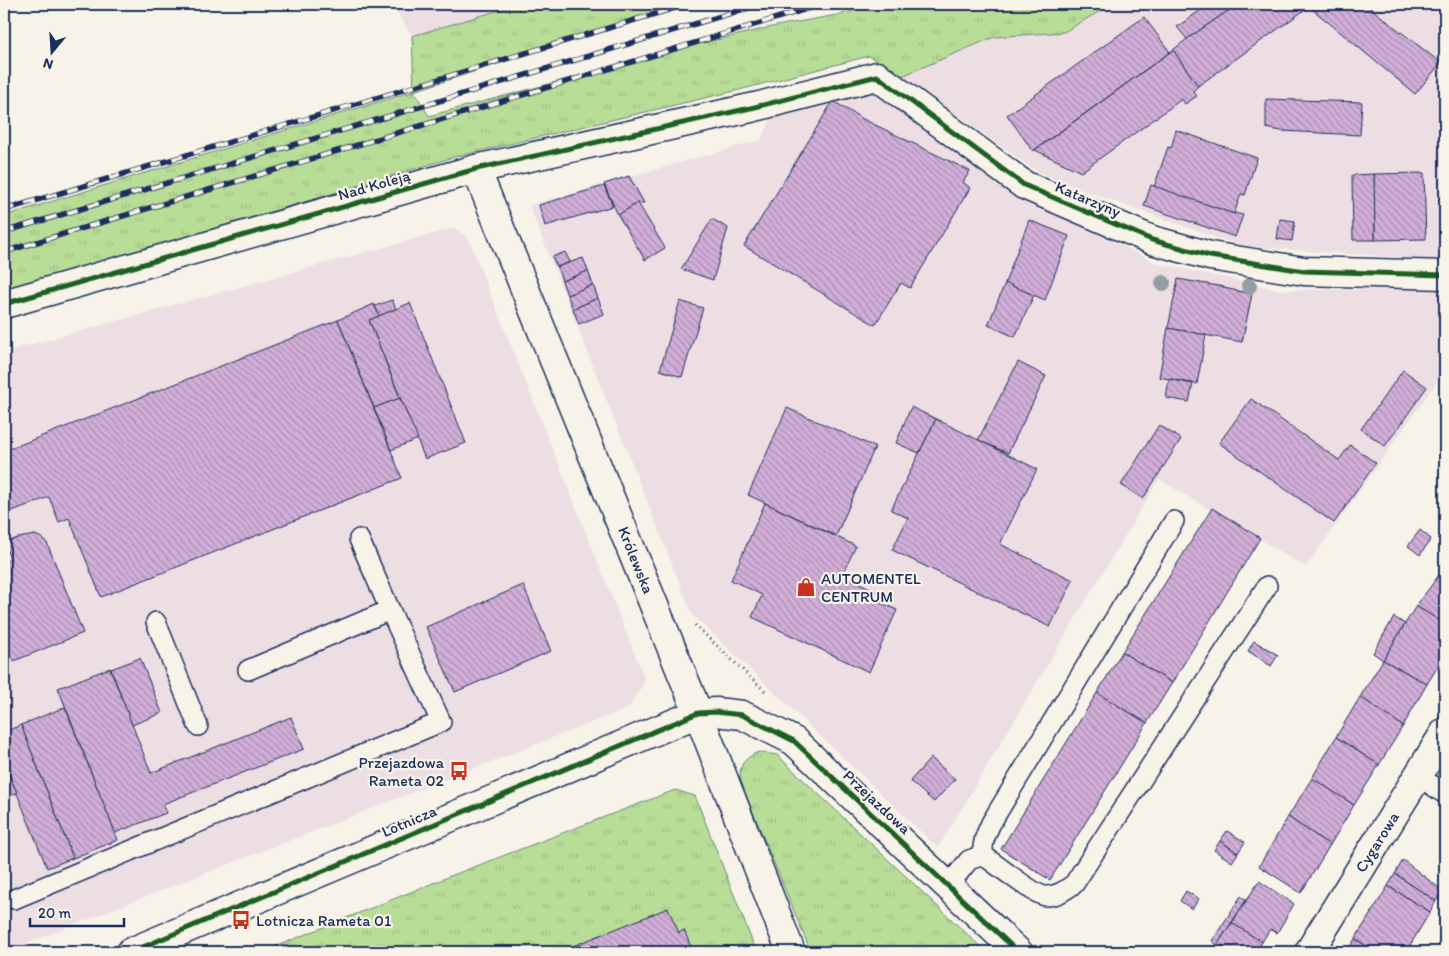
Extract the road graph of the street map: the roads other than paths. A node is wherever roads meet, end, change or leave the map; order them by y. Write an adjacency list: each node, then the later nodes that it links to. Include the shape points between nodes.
1 (755, 107): 2 (street, Nad Koleją); 3 (street, Katarzyny, via 877,76 1024,185 1152,240 1210,256 1304,272)
2 (476, 169): 4 (street, Nad Koleją); 11 (street, Królewska)
3 (1445, 275)
4 (4, 304)
5 (1174, 521): 16 (lane, via 991,823 984,837)
6 (359, 539): 8 (lane)
7 (1267, 586): 16 (lane, via 1074,884 1060,894 1044,896)
8 (390, 610): 10 (lane); 18 (lane, via 441,722)
9 (156, 622): 12 (lane)
10 (248, 670)
11 (698, 713): 17 (street, Przejazdowa, via 742,716 794,741); 19 (street, Lotnicza); 20 (street, Królewska)
12 (198, 726)
13 (1445, 732): 14 (street, Cygarowa)
14 (1418, 776): 15 (lane); 22 (street, Cygarowa)
15 (1445, 794)
16 (983, 855): 17 (lane, via 969,860)
17 (948, 886): 21 (street, Przejazdowa)
18 (14, 899)
19 (131, 952)
20 (790, 952)
21 (1018, 952)
22 (1309, 952)

